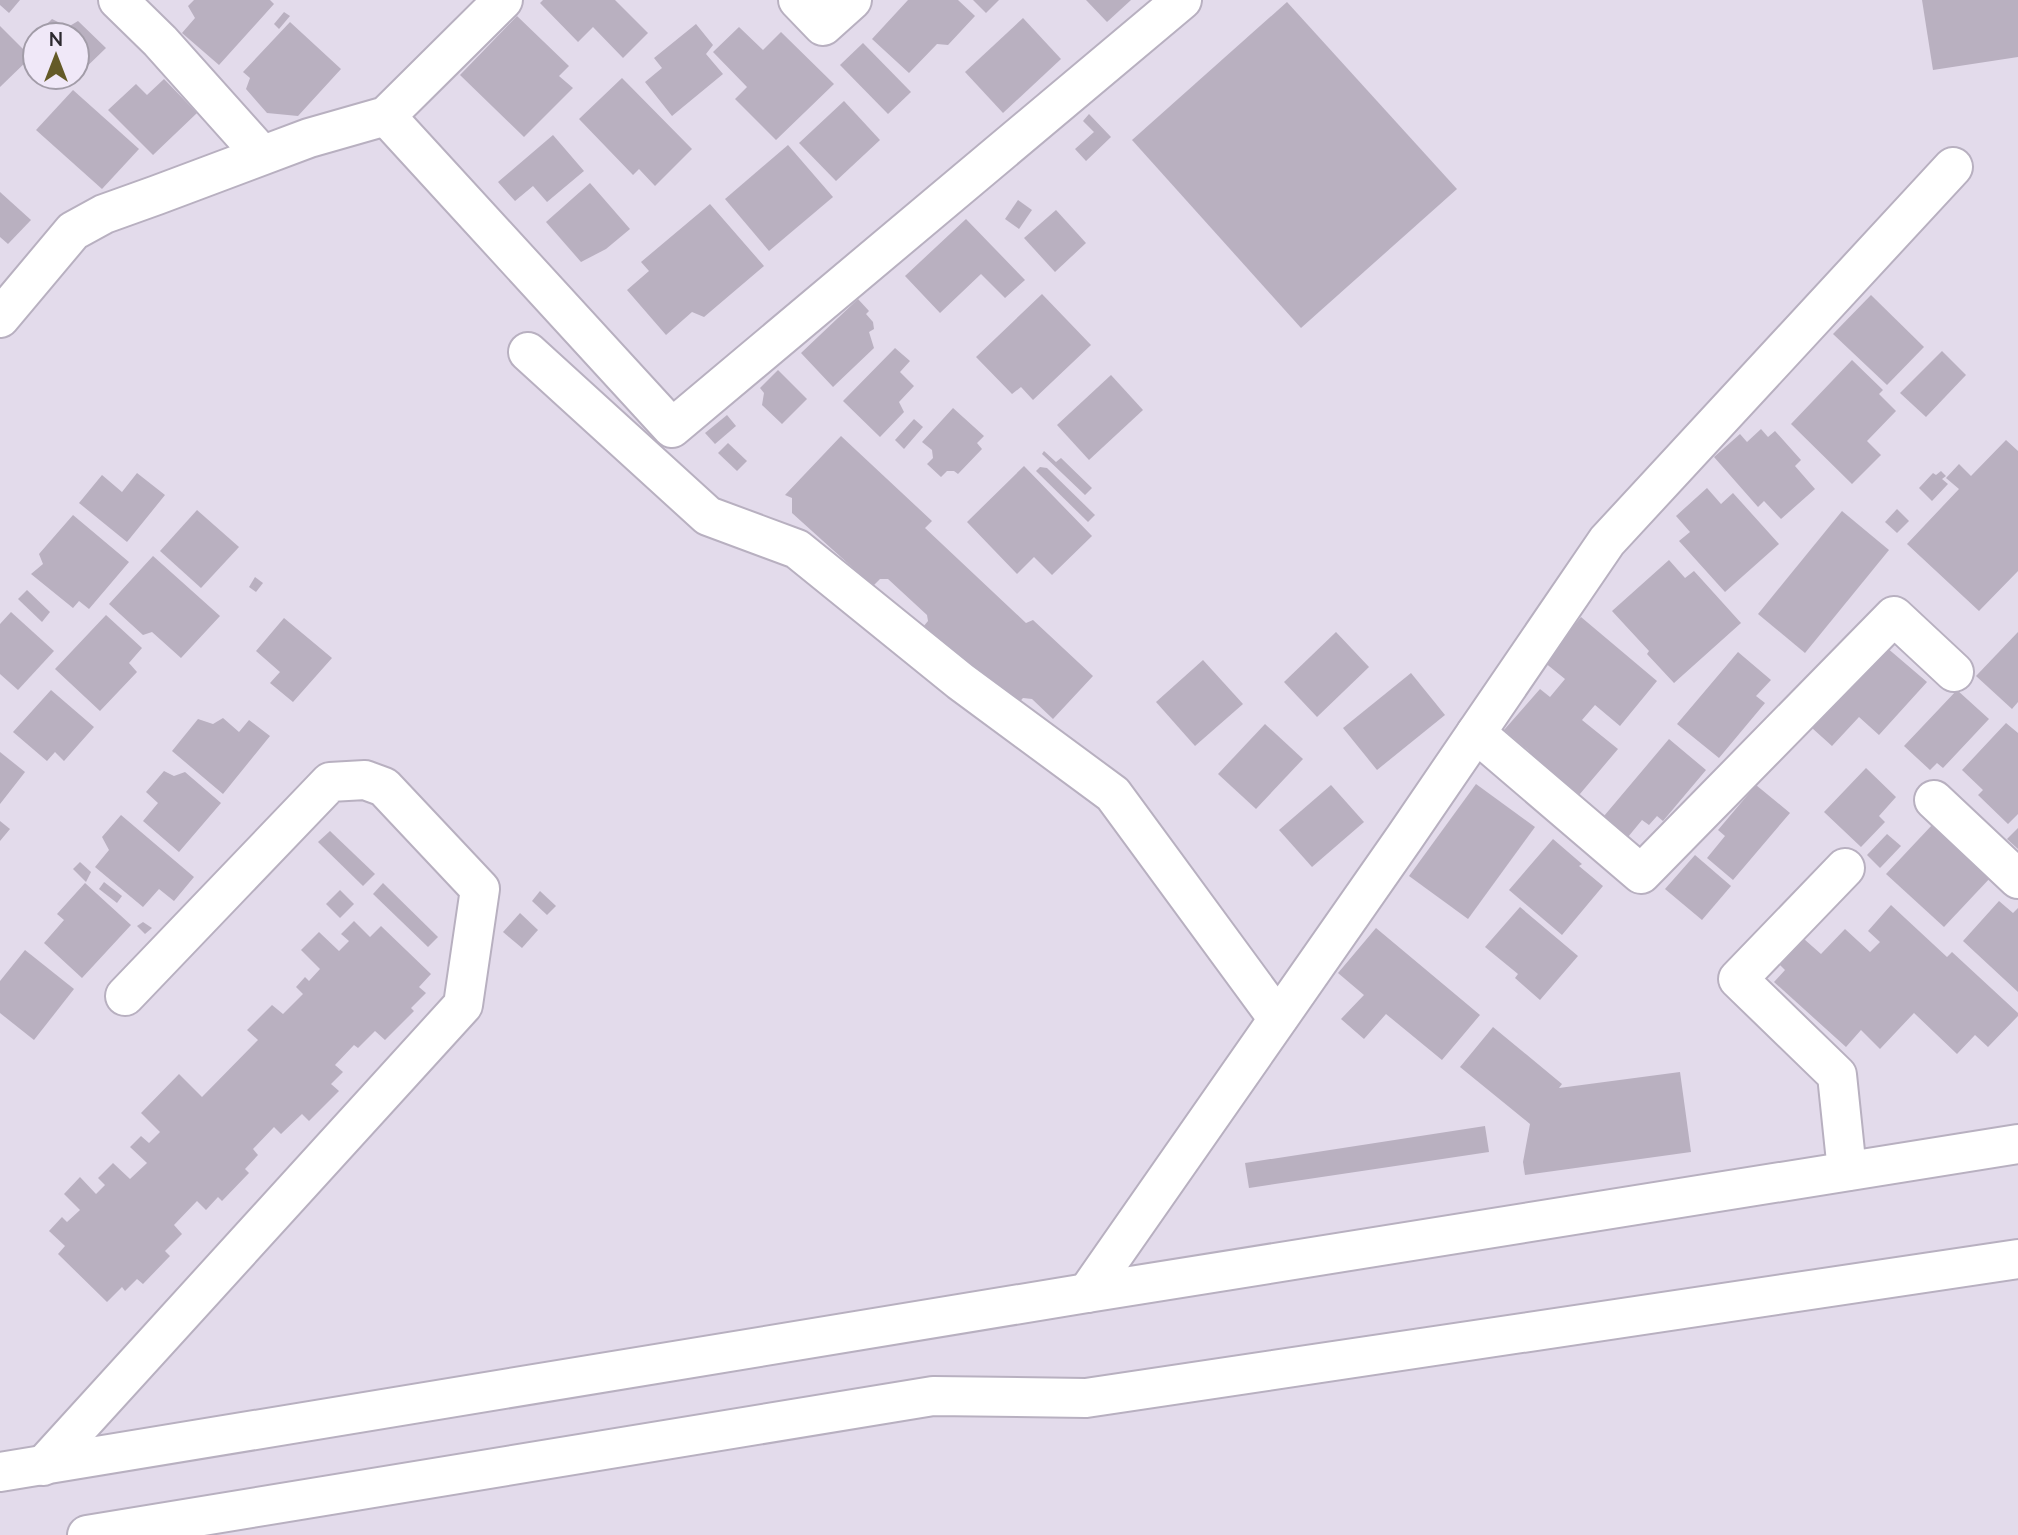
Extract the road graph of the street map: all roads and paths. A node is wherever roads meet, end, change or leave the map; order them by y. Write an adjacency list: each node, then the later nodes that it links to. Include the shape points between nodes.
1 (118, 0): 7 (street)
2 (503, 0): 6 (street)
3 (798, 0): 4 (street, via 823,26)
4 (852, 0)
5 (1182, 0): 6 (street, via 672,428)
6 (386, 116): 7 (street)
7 (261, 156): 9 (street, via 104,214 73,231)
8 (1953, 167): 12 (street, via 1608,541)
9 (0, 318)
10 (528, 352): 17 (street, via 708,516 797,549 960,681 1113,794)
11 (1954, 672): 12 (street, via 1895,616 1641,874)
12 (1476, 733): 17 (street)
13 (1934, 800): 15 (street)
14 (1846, 867): 19 (street, via 1738,979 1837,1075)
15 (2018, 879)
16 (125, 996): 22 (street, via 330,782 365,780 384,787 480,889 463,1005)
17 (1279, 1017): 21 (street)
18 (2018, 1144): 19 (street)
19 (1847, 1171): 21 (street)
20 (2018, 1259): 24 (street, via 1086,1398 933,1396)
21 (1087, 1293): 22 (street)
22 (43, 1466): 23 (street)
23 (0, 1472)
24 (86, 1535)

